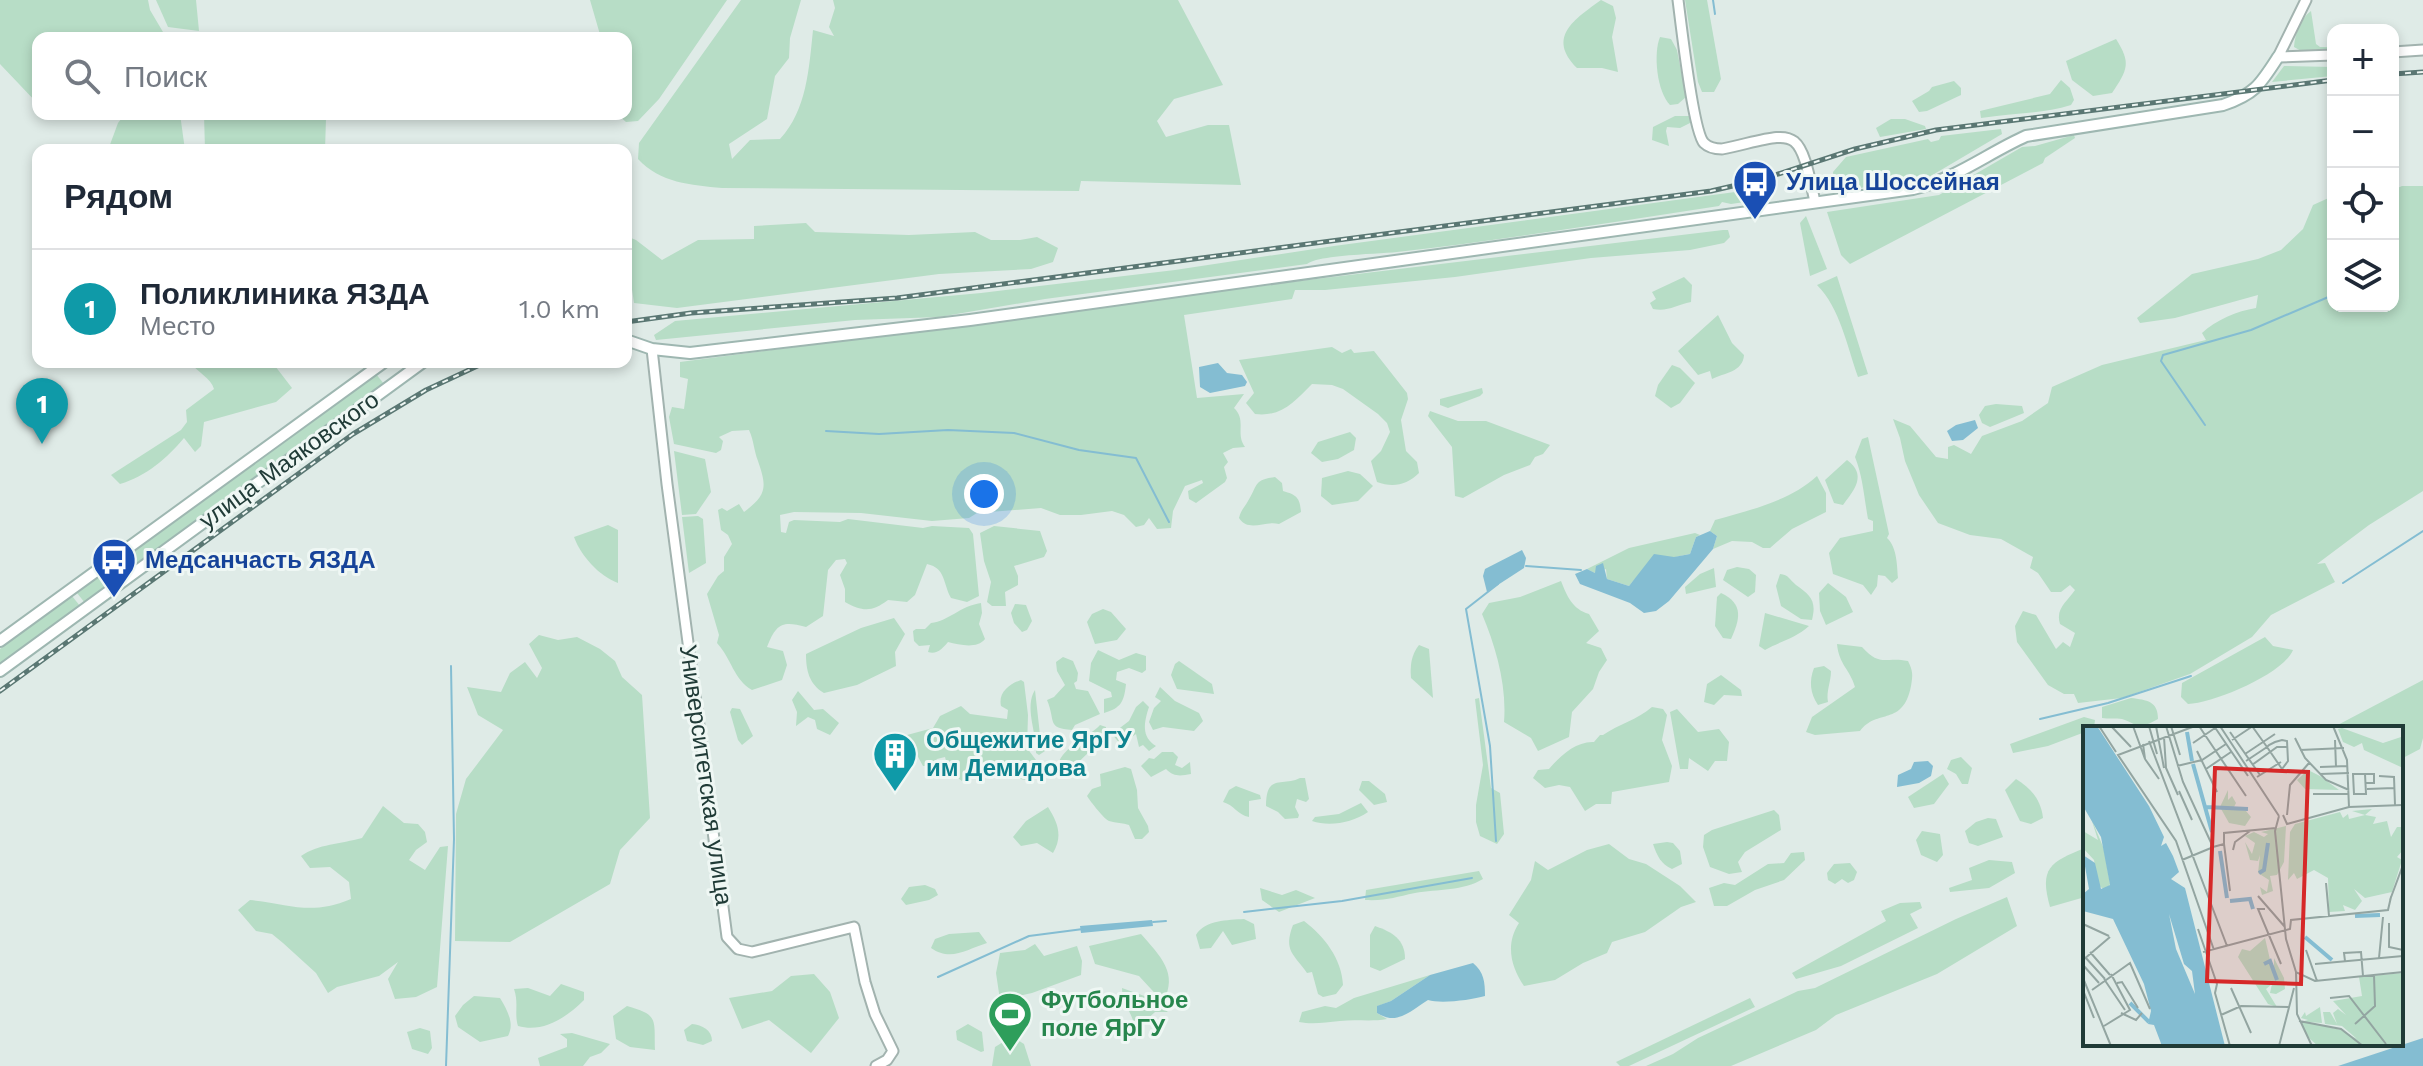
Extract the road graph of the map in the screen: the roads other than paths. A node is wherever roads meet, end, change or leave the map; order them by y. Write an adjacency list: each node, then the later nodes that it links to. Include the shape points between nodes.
1 (1678, 0): 7 (street, via 1705,143 1722,149 1781,136 1794,140 1807,163)
2 (2306, 0): 6 (street)
3 (2423, 50): 4 (street)
4 (2399, 52)
5 (2327, 55): 6 (street)
6 (2278, 57): 7 (main road, via 2257,89 2223,105 2026,136 1928,186)
7 (1815, 202): 9 (main road, via 955,322 690,353)
8 (632, 342): 9 (main road)
9 (652, 349): 14 (street, Университетская улица, via 727,937 738,949 752,952 854,927 875,1014 893,1051)
10 (376, 368): 12 (main road, улица Маяковского)
11 (415, 368): 13 (main road, улица Маяковского)
12 (0, 641)
13 (0, 671)
14 (876, 1066)

